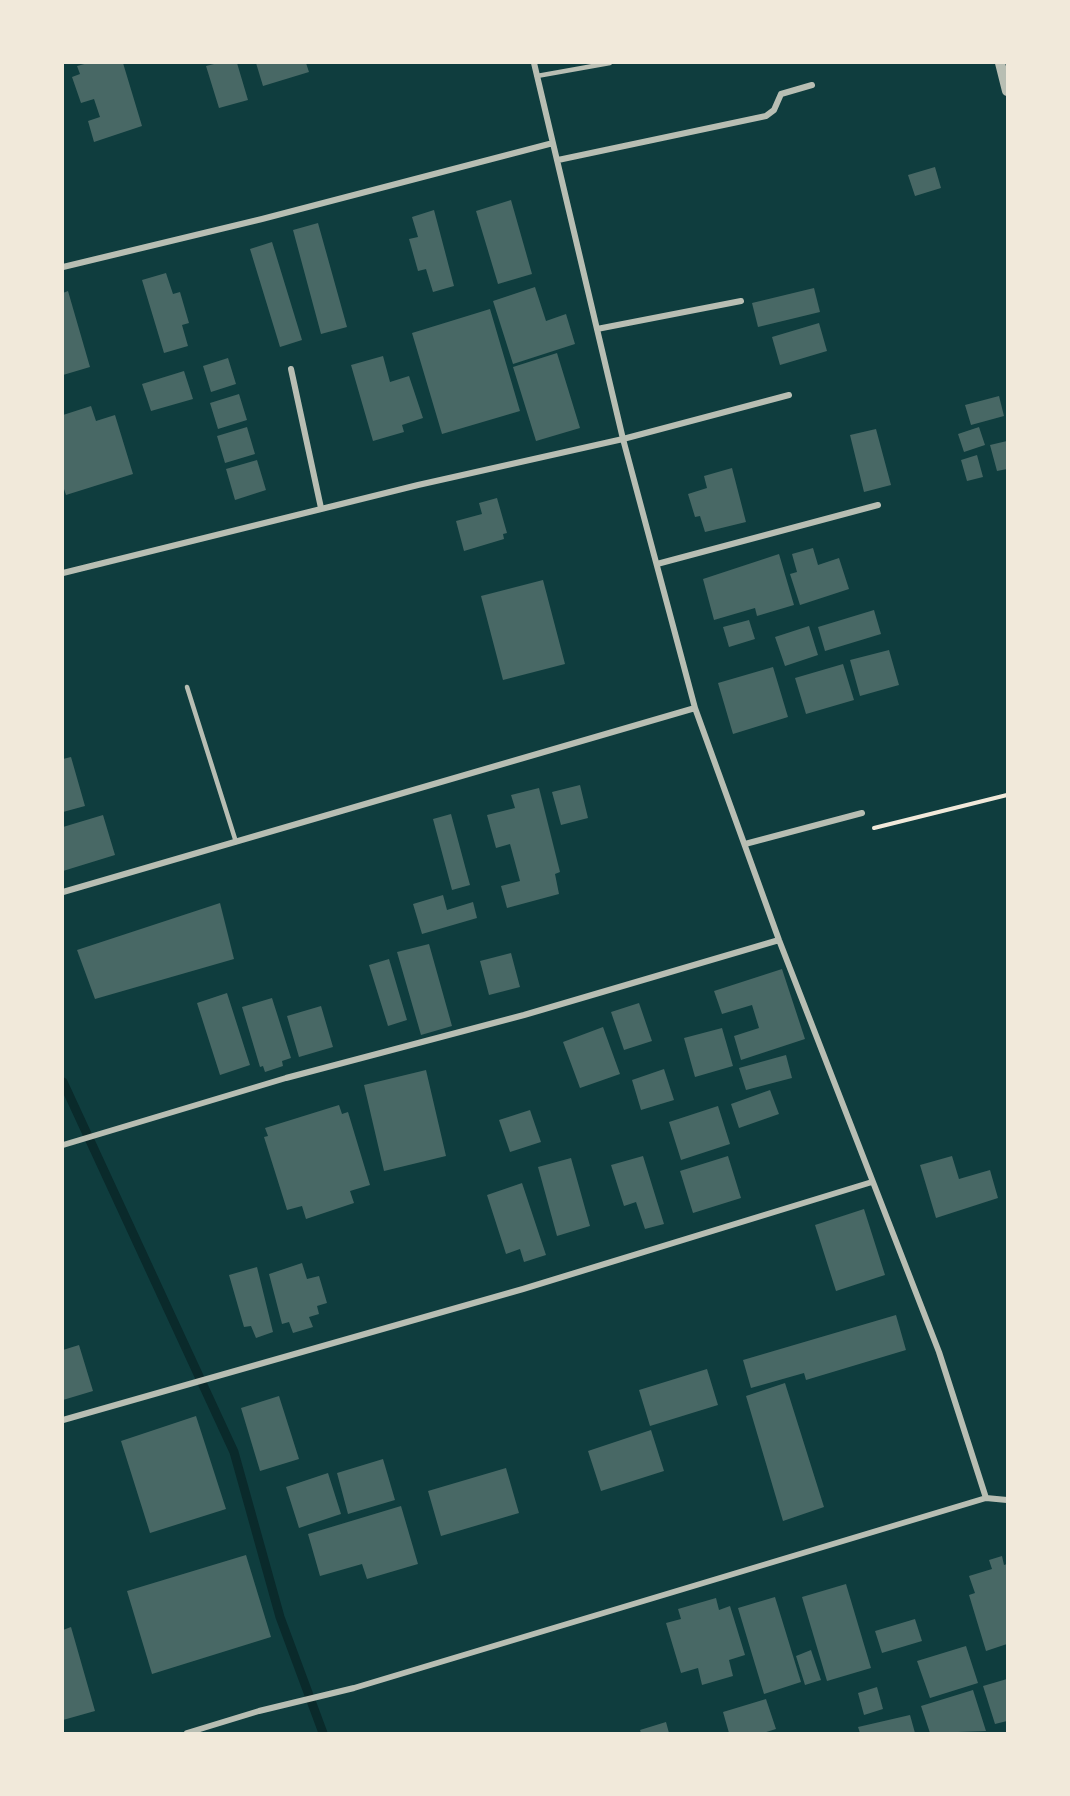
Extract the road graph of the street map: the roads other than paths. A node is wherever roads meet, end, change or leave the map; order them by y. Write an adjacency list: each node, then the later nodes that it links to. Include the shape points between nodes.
1 (534, 63): 4 (street)
2 (610, 63): 4 (lane)
3 (999, 63): 6 (street)
4 (537, 76): 7 (street)
5 (812, 86): 8 (street, via 781,94 774,110 766,116)
6 (1007, 91)
7 (553, 143): 8 (street); 9 (street)
8 (558, 160): 11 (street)
9 (63, 267)
10 (741, 301): 11 (street)
11 (597, 329): 14 (street)
12 (291, 369): 16 (street)
13 (789, 395): 14 (street)
14 (623, 439): 16 (street); 17 (street)
15 (878, 505): 17 (street)
16 (321, 508): 18 (street)
17 (657, 564): 20 (street)
18 (63, 573)
19 (187, 687): 22 (lane)
20 (695, 708): 22 (street); 23 (street)
21 (862, 813): 23 (street)
22 (236, 842): 24 (street)
23 (745, 844): 25 (street)
24 (63, 892)
25 (779, 940): 26 (street, via 524,1015 286,1078); 27 (street)
26 (63, 1145)
27 (872, 1182): 28 (street, via 523,1290); 29 (street, via 939,1352)
28 (63, 1420)
29 (986, 1498): 30 (street); 31 (street, via 354,1688)
30 (1007, 1500)
31 (187, 1733)

